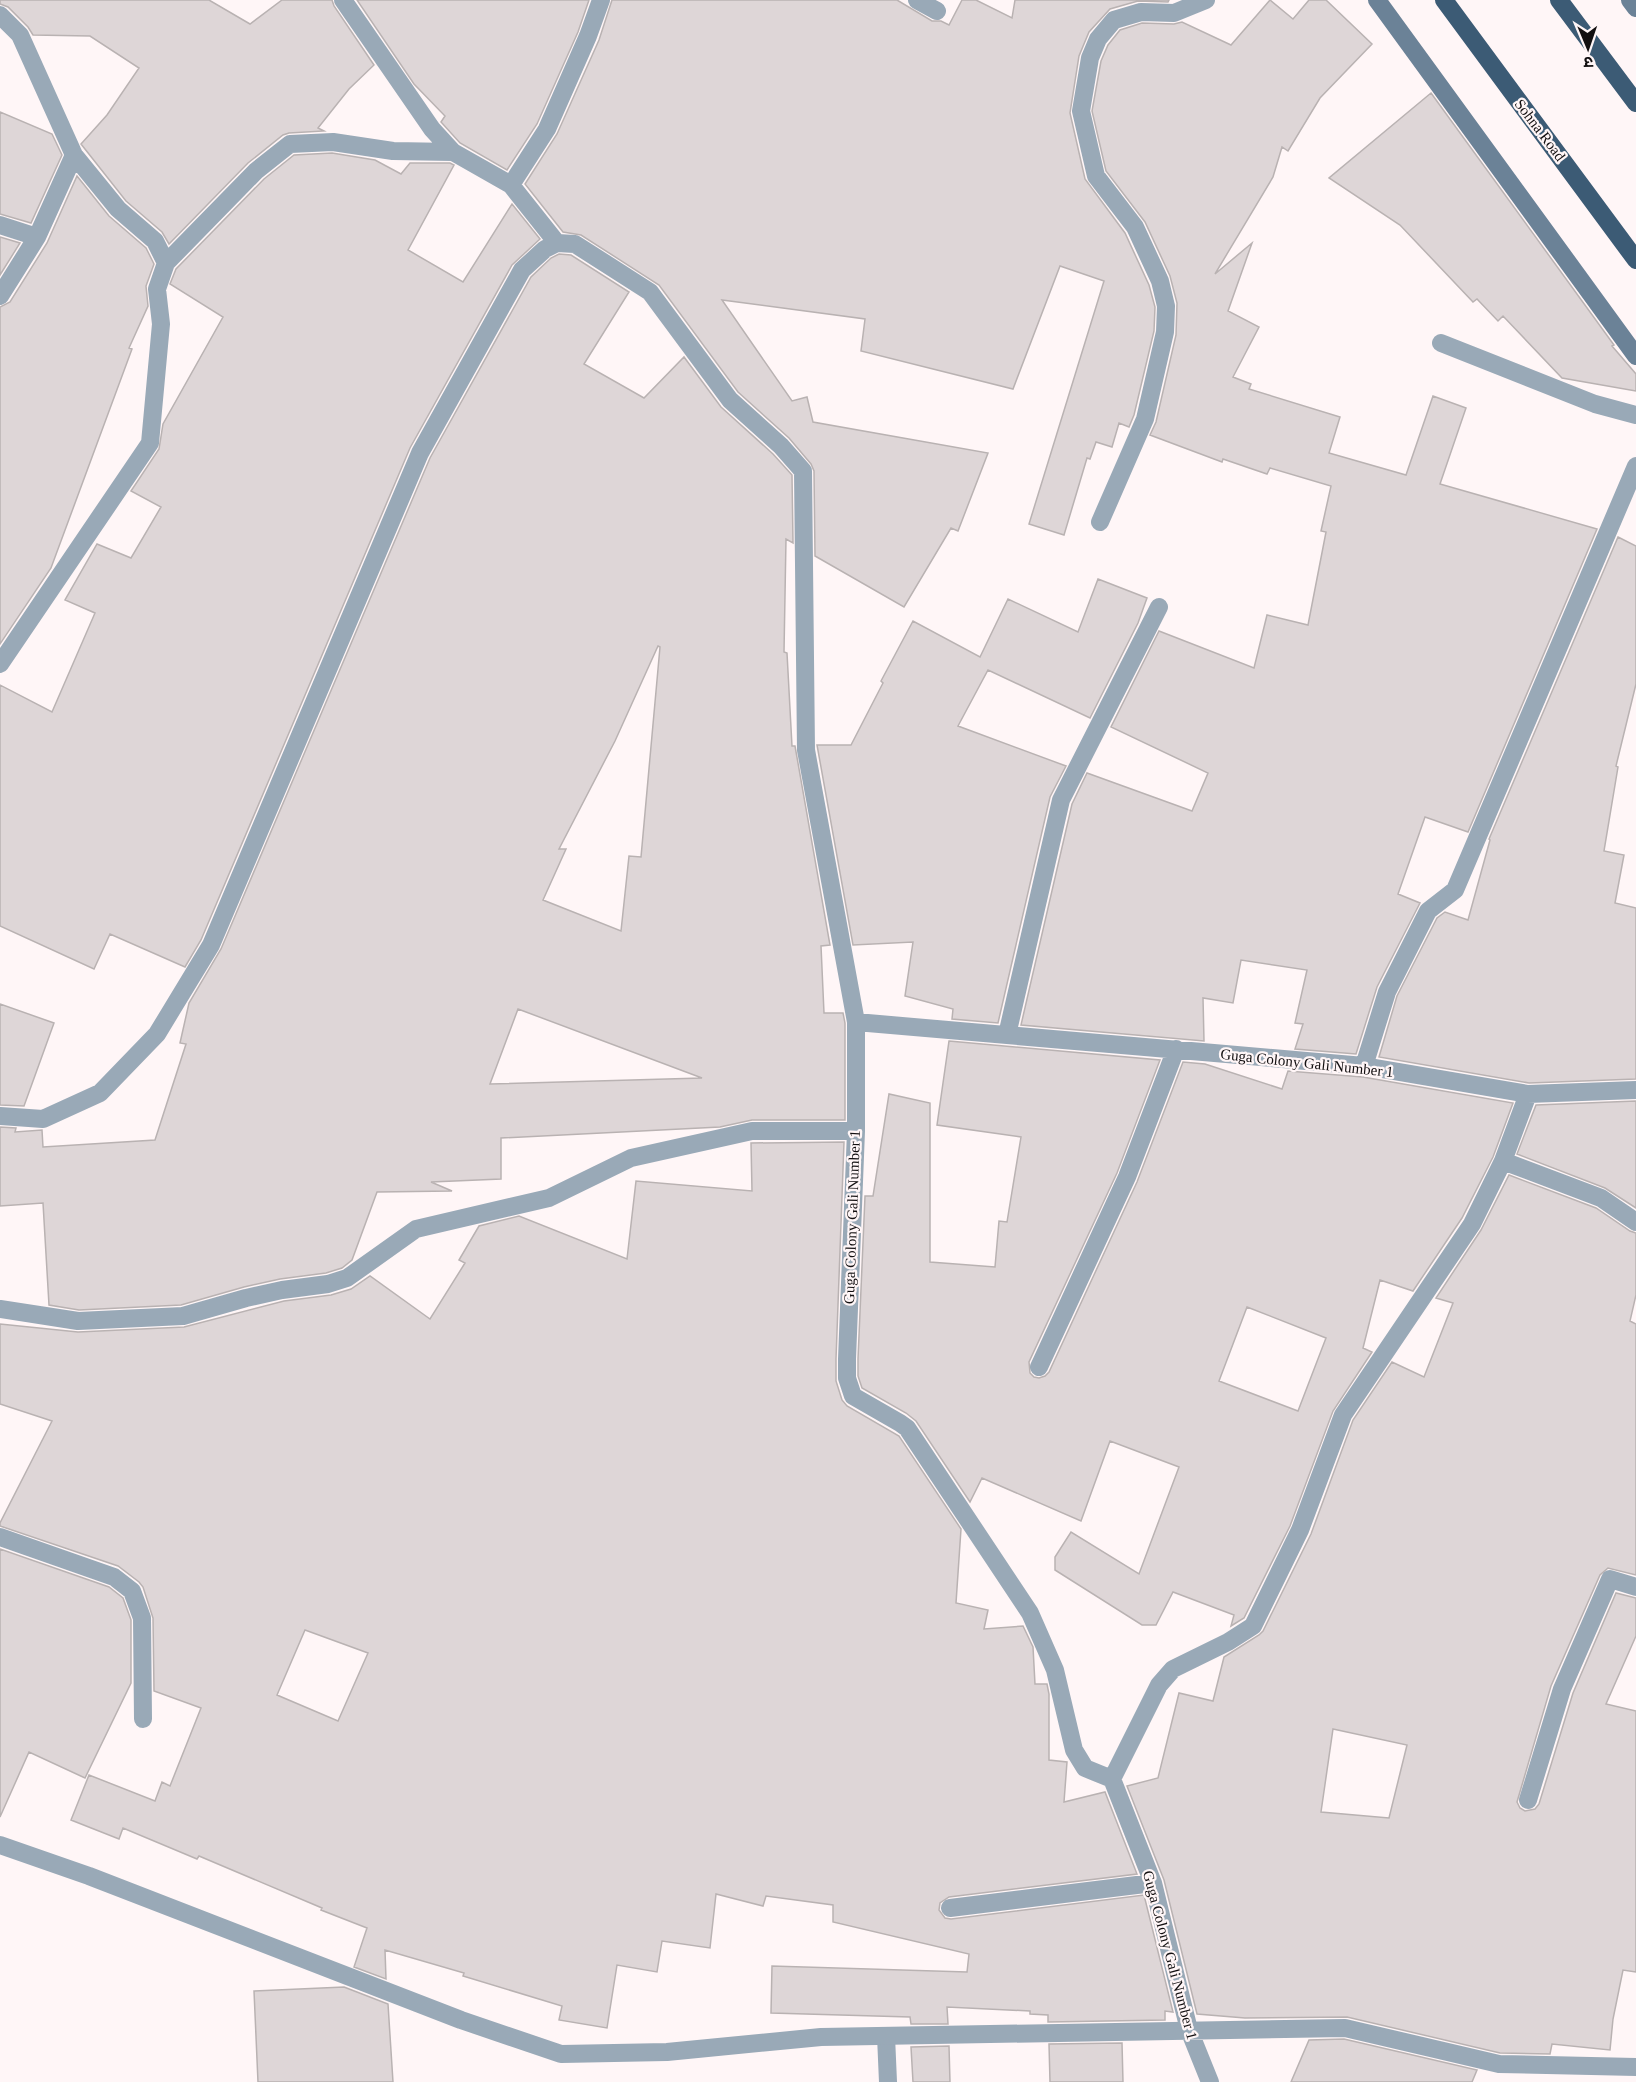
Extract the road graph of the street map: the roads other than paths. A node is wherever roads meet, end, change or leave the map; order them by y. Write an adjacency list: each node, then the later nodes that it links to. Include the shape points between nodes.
1 (343, 0): 13 (street, via 432,129)
2 (601, 0): 15 (street, via 547,129)
3 (917, 0): 10 (street)
4 (1206, 0): 26 (street, via 1174,13 1141,12 1114,20 1098,39 1090,58 1081,111 1096,176 1135,227 1160,281 1166,306 1166,332 1144,420)
5 (1377, 0): 23 (main road)
6 (1444, 0): 19 (highway, Sohna Road)
7 (1559, 0): 12 (highway)
8 (1630, 0): 9 (main road)
9 (1636, 8)
10 (937, 11)
11 (0, 15): 14 (street, via 20,35)
12 (1636, 103)
13 (453, 152): 15 (street); 20 (street, via 393,151 333,142 290,144 256,171)
14 (74, 155): 17 (street); 20 (street, via 118,209 154,241)
15 (512, 185): 18 (street)
16 (0, 225): 17 (street)
17 (37, 237): 21 (street)
18 (557, 243): 29 (street, via 575,244 650,292 730,400 803,471 806,750); 35 (street, via 522,270 420,453 212,945 156,1034 100,1093 43,1119)
19 (1636, 260)
20 (166, 263): 28 (street, via 158,289 161,324 150,443)
21 (0, 296)
22 (1442, 343): 24 (street, via 1594,404)
23 (1636, 356)
24 (1636, 415)
25 (1636, 466): 32 (street, via 1455,890 1428,911 1387,992)
26 (1100, 522)
27 (1159, 607): 30 (street, via 1061,800)
28 (0, 664)
29 (856, 1022): 30 (street, Guga Colony Gali Number 1); 36 (street, Guga Colony Gali Number 1)
30 (1007, 1035): 31 (street, Guga Colony Gali Number 1)
31 (1176, 1049): 32 (street, Guga Colony Gali Number 1); 40 (street, via 1127,1177)
32 (1364, 1066): 34 (street, Guga Colony Gali Number 1)
33 (1636, 1090): 34 (street, Guga Colony Gali Number 1)
34 (1528, 1094): 37 (street)
35 (0, 1116)
36 (856, 1131): 39 (street, via 752,1131 631,1158 549,1198 416,1229 346,1278 246,1298 183,1316 78,1321); 44 (street, Guga Colony Gali Number 1, via 847,1359 847,1378 853,1396 907,1428 1030,1613 1055,1670 1074,1750 1085,1768)
37 (1503, 1161): 38 (street, via 1601,1198); 44 (street, via 1472,1224 1343,1415 1300,1530 1253,1626 1173,1669 1159,1685)
38 (1636, 1222)
39 (0, 1309)
40 (1039, 1367)
41 (0, 1537): 43 (street, via 114,1577 132,1591 142,1618)
42 (1636, 1587): 45 (street, via 1610,1579 1562,1689)
43 (143, 1719)
44 (1112, 1779): 47 (street, Guga Colony Gali Number 1)
45 (1528, 1800)
46 (0, 1845): 50 (street, via 461,2020 561,2054 667,2052 821,2037)
47 (1152, 1883): 48 (street); 49 (street, Guga Colony Gali Number 1)
48 (950, 1908)
49 (1189, 2030): 50 (street); 51 (street, via 1345,2028 1498,2064); 53 (street, Guga Colony Gali Number 1)
50 (886, 2036): 52 (street)
51 (1636, 2067)
52 (888, 2082)
53 (1210, 2082)

